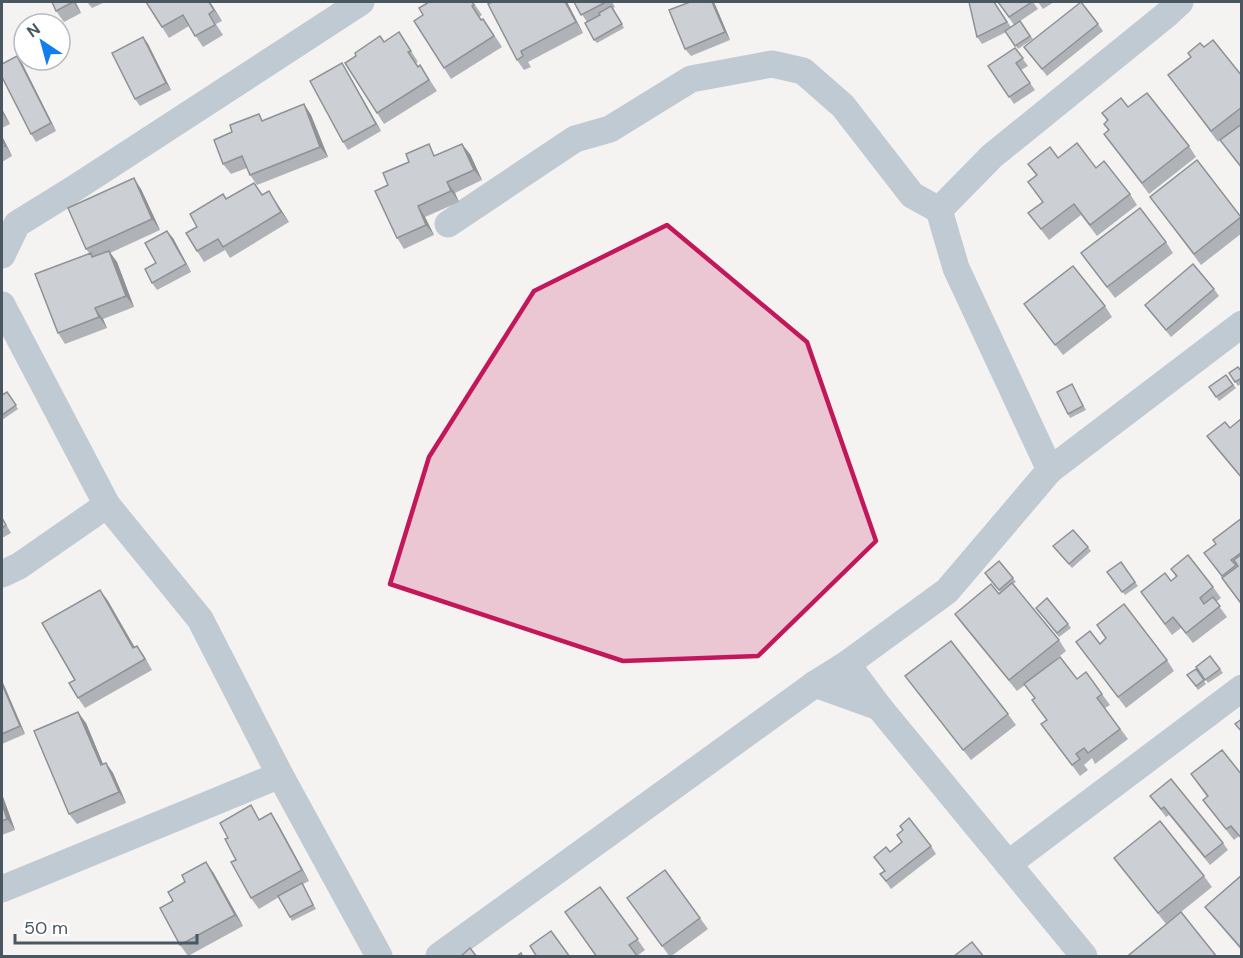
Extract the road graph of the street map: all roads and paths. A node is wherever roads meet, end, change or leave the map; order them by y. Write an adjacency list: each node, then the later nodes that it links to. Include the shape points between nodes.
1 (362, 2): 5 (street, via 17,224)
2 (1166, 6): 3 (street, via 992,156)
3 (939, 210): 4 (street, via 912,195 843,106 803,71 772,64 691,79 610,129 575,140); 8 (street, via 956,268)
4 (447, 224)
5 (2, 255)
6 (2, 305): 9 (street)
7 (1242, 324): 8 (street)
8 (1050, 470): 11 (street, via 947,591)
9 (107, 505): 10 (street); 15 (street, via 200,619)
10 (2, 574)
11 (847, 664): 12 (street); 14 (street)
12 (815, 684): 14 (street); 19 (street)
13 (1242, 688): 16 (street)
14 (879, 707): 16 (street)
15 (280, 776): 17 (street); 18 (street)
16 (1008, 864): 20 (street)
17 (2, 889)
18 (380, 957)
19 (439, 957)
20 (1084, 957)

